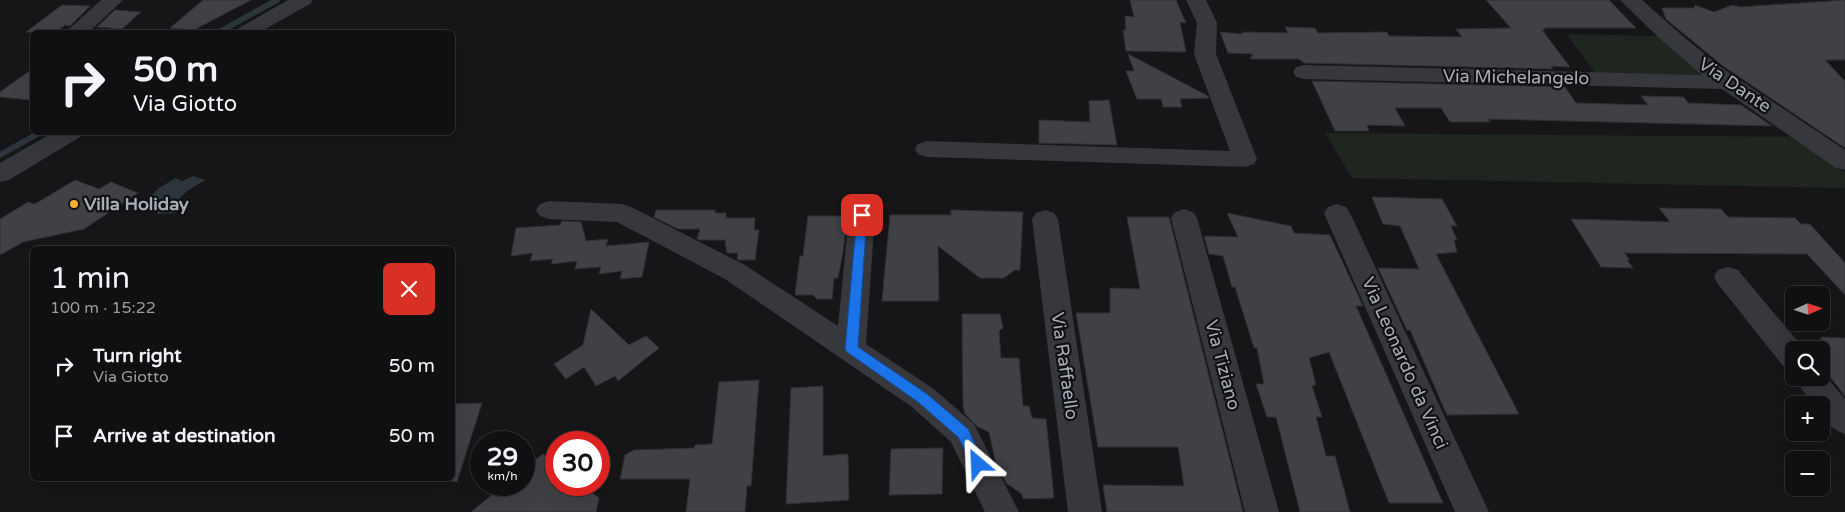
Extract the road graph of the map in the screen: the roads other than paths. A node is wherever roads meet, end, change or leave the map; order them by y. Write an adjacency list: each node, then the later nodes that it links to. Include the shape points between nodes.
1 (113, 0): 5 (street)
2 (303, 0): 6 (street)
3 (1196, 0): 10 (street, via 1207,23 1205,54 1245,159)
4 (1630, 0): 8 (street, Via Dante, via 1683,49)
5 (79, 30)
6 (250, 30)
7 (1304, 72): 8 (street, Via Michelangelo)
8 (1727, 82): 11 (street, Via Dante, via 1809,134)
9 (67, 135): 12 (street)
10 (927, 149)
11 (1845, 162)
12 (0, 174)
13 (549, 210): 20 (street, via 622,213 735,272)
14 (1337, 213): 26 (street, Via Leonardo da Vinci)
15 (862, 215): 20 (street)
16 (1184, 218): 25 (street, Via Tiziano)
17 (1045, 219): 24 (street, Via Raffaello)
18 (1728, 277): 19 (street)
19 (1785, 347)
20 (851, 349): 23 (street, via 923,398 963,433)
21 (1816, 386): 22 (street)
22 (1845, 421)
23 (1002, 512)
24 (1085, 512)
25 (1262, 512)
26 (1472, 512)

